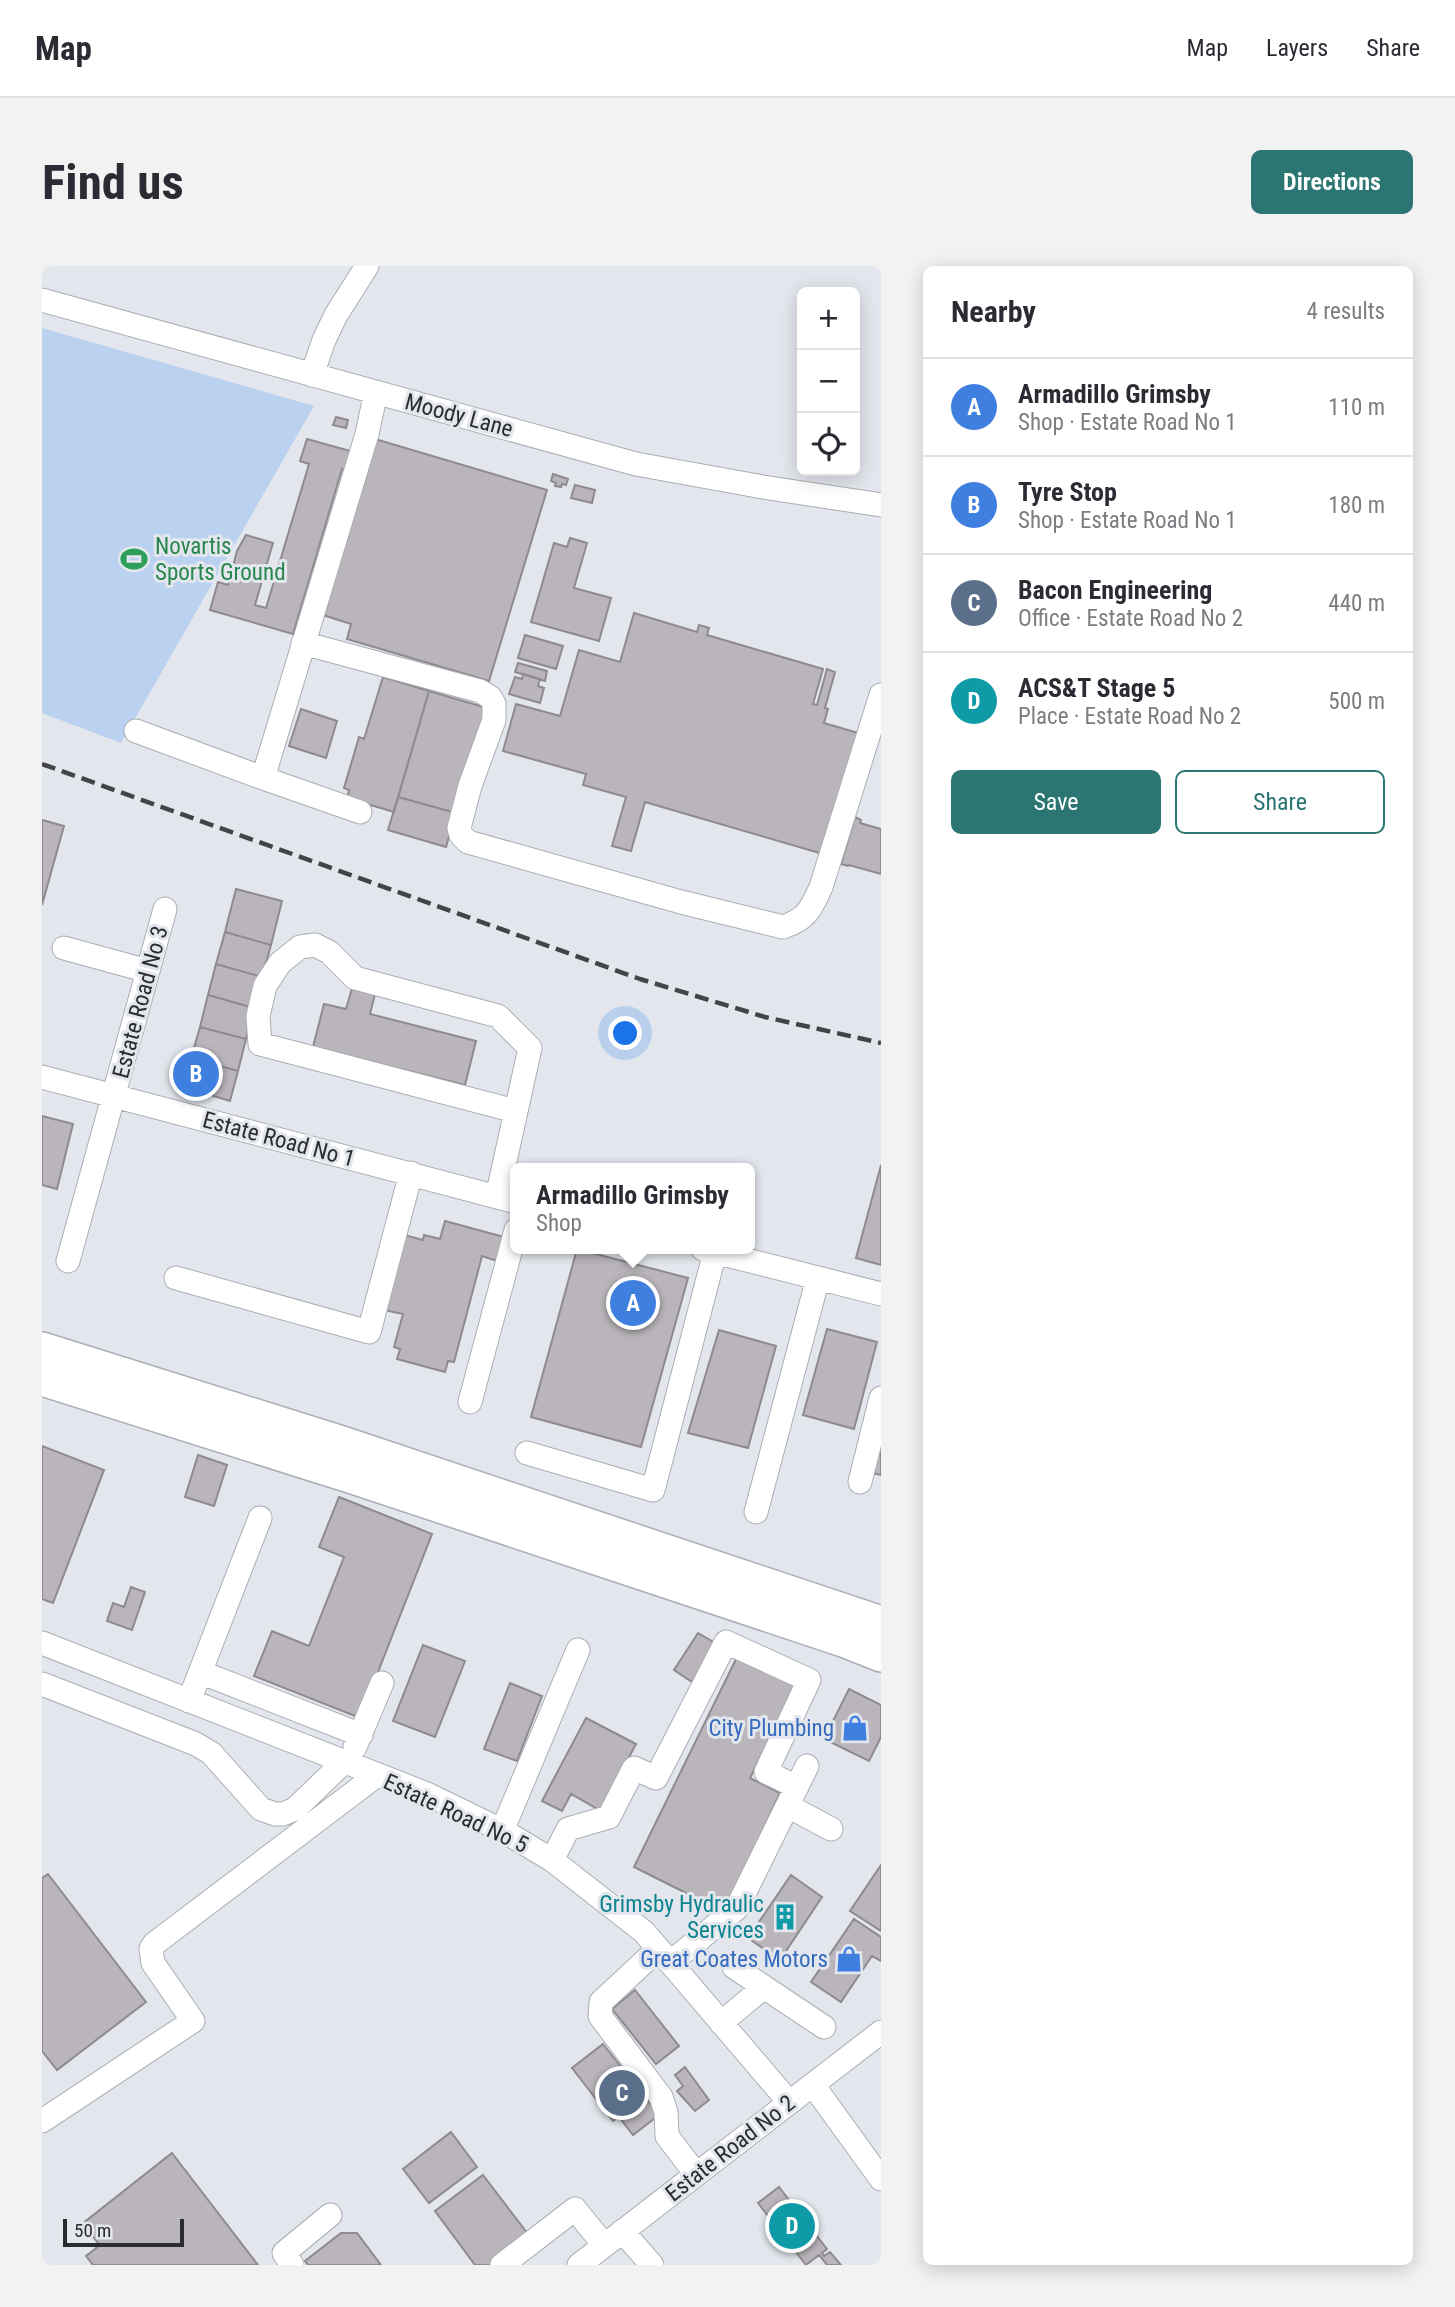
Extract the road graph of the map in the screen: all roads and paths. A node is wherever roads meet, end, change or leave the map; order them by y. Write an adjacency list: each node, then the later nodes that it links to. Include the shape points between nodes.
1 (367, 266): 3 (street, via 336,315)
2 (42, 300): 3 (street, Moody Lane)
3 (313, 375): 4 (street, Moody Lane)
4 (376, 392): 5 (street, Moody Lane, via 636,464); 6 (street)
5 (881, 505)
6 (303, 643): 7 (street, via 490,697 495,720 459,828 468,842 783,927 799,922 821,887); 9 (street)
7 (881, 695)
8 (136, 731): 9 (street)
9 (263, 778): 10 (street)
10 (360, 812)
11 (165, 909): 13 (street, Estate Road No 3)
12 (64, 948): 13 (street)
13 (148, 971): 15 (street, Estate Road No 3)
14 (42, 1077): 15 (street, Estate Road No 1)
15 (114, 1095): 17 (street, Estate Road No 1); 22 (street, Estate Road No 3)
16 (515, 1111): 16 (street, via 530,1048 498,1016 355,978 329,952 315,945 300,947 280,963 265,986 258,1016 260,1044); 18 (street)
17 (411, 1173): 18 (street, Estate Road No 1); 23 (street, via 369,1332)
18 (506, 1199)
19 (510, 1252): 29 (street)
20 (708, 1254): 30 (street, via 653,1490)
21 (725, 1254): 24 (street)
22 (68, 1261)
23 (176, 1278)
24 (818, 1278): 25 (street); 32 (street)
25 (881, 1294)
26 (42, 1349): 34 (highway, via 339,1442)
27 (42, 1378): 37 (highway, via 390,1489)
28 (881, 1398): 31 (street)
29 (470, 1402)
30 (527, 1453)
31 (860, 1482)
32 (755, 1512)
33 (260, 1518): 38 (street)
34 (881, 1623)
35 (42, 1643): 41 (street, Estate Road No 5)
36 (578, 1650): 47 (street)
37 (881, 1656)
38 (200, 1672): 41 (street); 42 (street)
39 (383, 1683): 42 (street)
40 (42, 1684): 43 (street, via 211,1752 261,1809 275,1814 295,1809)
41 (189, 1701): 43 (street, Estate Road No 5)
42 (361, 1735): 43 (street)
43 (346, 1763): 44 (street, Estate Road No 5)
44 (377, 1775): 47 (street, Estate Road No 5); 57 (street, via 154,1944 153,1963 193,2021)
45 (797, 1786): 46 (street); 48 (street, via 766,1772 809,1680 726,1642 656,1779 634,1768 609,1817 568,1829); 49 (street, via 737,1908)
46 (831, 1829)
47 (502, 1830): 48 (street, Estate Road No 5)
48 (552, 1860): 49 (street, Estate Road No 5, via 644,1932)
49 (664, 1956): 52 (street, Estate Road No 5); 58 (street, via 601,2002 600,2016 661,2097 667,2136)
50 (734, 1967): 51 (street)
51 (764, 1987): 52 (street); 53 (street)
52 (720, 2022): 56 (street, Estate Road No 5)
53 (824, 2027)
54 (881, 2032): 55 (street, Estate Road No 2)
55 (813, 2085): 56 (street, Estate Road No 2); 59 (street)
56 (789, 2102): 58 (street, Estate Road No 2)
57 (42, 2121)
58 (696, 2174): 61 (street, Estate Road No 2)
59 (881, 2179)
60 (330, 2215): 62 (street, via 284,2253)
61 (613, 2238): 63 (street, via 575,2209); 64 (street, Estate Road No 2); 65 (street)
62 (292, 2265)
63 (502, 2265)
64 (579, 2265)
65 (652, 2265)

